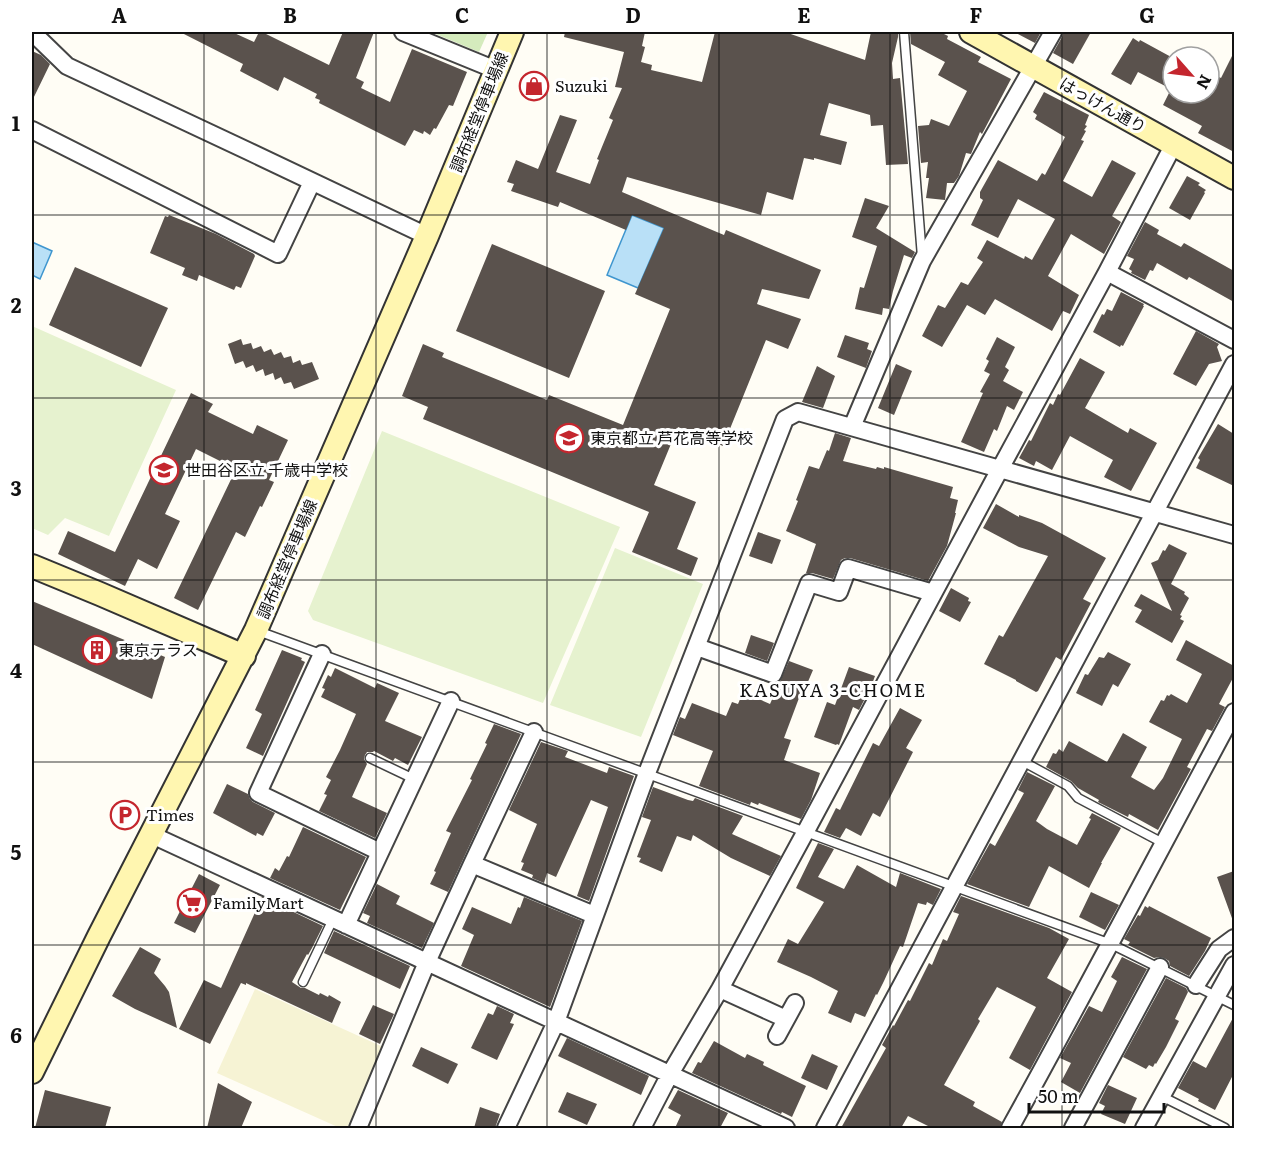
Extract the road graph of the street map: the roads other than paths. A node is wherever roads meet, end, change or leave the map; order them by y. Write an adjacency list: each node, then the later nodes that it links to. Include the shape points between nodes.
1 (32, 32): 12 (street, via 67,66)
2 (403, 32): 8 (street)
3 (512, 32): 8 (main road, 調布経堂停車場線)
4 (904, 32): 14 (lane)
5 (971, 32): 7 (main road, はっけん通り)
6 (1053, 32): 7 (street)
7 (1033, 66): 10 (main road, はっけん通り); 14 (street)
8 (496, 70): 13 (main road, 調布経堂停車場線)
9 (32, 130): 12 (street, via 278,254)
10 (1174, 144): 11 (main road, はっけん通り); 15 (street)
11 (1234, 178)
12 (312, 182): 13 (street)
13 (427, 236): 24 (main road, 調布経堂停車場線)
14 (922, 261): 18 (street)
15 (1107, 272): 16 (street); 19 (street)
16 (1234, 340)
17 (1234, 364): 20 (street)
18 (852, 427): 19 (street); 25 (street, via 798,412 786,419)
19 (1000, 468): 20 (street); 23 (street)
20 (1155, 513): 21 (street); 32 (street)
21 (1234, 535)
22 (32, 566): 27 (main road)
23 (933, 593): 25 (street, via 848,568 839,592 809,583 773,674); 35 (street)
24 (256, 630): 26 (lane); 27 (main road, 調布経堂停車場線)
25 (696, 647): 33 (street)
26 (322, 654): 28 (lane); 38 (street, via 258,793)
27 (244, 656): 36 (main road, 調布経堂停車場線)
28 (451, 701): 30 (lane); 34 (street)
29 (1234, 712): 37 (street)
30 (534, 732): 33 (lane); 39 (street)
31 (370, 758): 34 (lane)
32 (1022, 761): 37 (lane, via 1068,786 1078,798); 40 (street)
33 (647, 773): 35 (lane); 41 (street)
34 (414, 779): 38 (street)
35 (806, 831): 40 (lane); 50 (street)
36 (152, 835): 42 (street); 57 (main road, 調布経堂停車場線)
37 (1163, 843): 44 (street)
38 (380, 852): 42 (street)
39 (472, 864): 41 (street); 45 (street)
40 (955, 886): 44 (lane); 64 (street)
41 (594, 915): 55 (street)
42 (339, 922): 45 (street); 48 (lane)
43 (1234, 938): 49 (street, via 1219,949)
44 (1112, 944): 47 (lane); 65 (street)
45 (427, 962): 55 (street); 60 (street)
46 (1234, 965): 51 (street)
47 (1160, 967): 49 (lane); 66 (street)
48 (303, 982)
49 (1196, 985): 51 (lane)
50 (720, 989): 54 (street); 58 (street)
51 (1217, 996): 53 (lane); 59 (street)
52 (795, 1003): 54 (street)
53 (1234, 1005)
54 (786, 1019): 56 (street)
55 (556, 1022): 58 (street); 61 (street)
56 (777, 1036)
57 (32, 1071)
58 (670, 1074): 62 (street); 63 (street)
59 (1161, 1096): 67 (street); 68 (lane)
60 (358, 1128)
61 (506, 1128)
62 (642, 1128)
63 (786, 1128)
64 (825, 1128)
65 (1010, 1128)
66 (1073, 1128)
67 (1144, 1128)
68 (1225, 1128)

